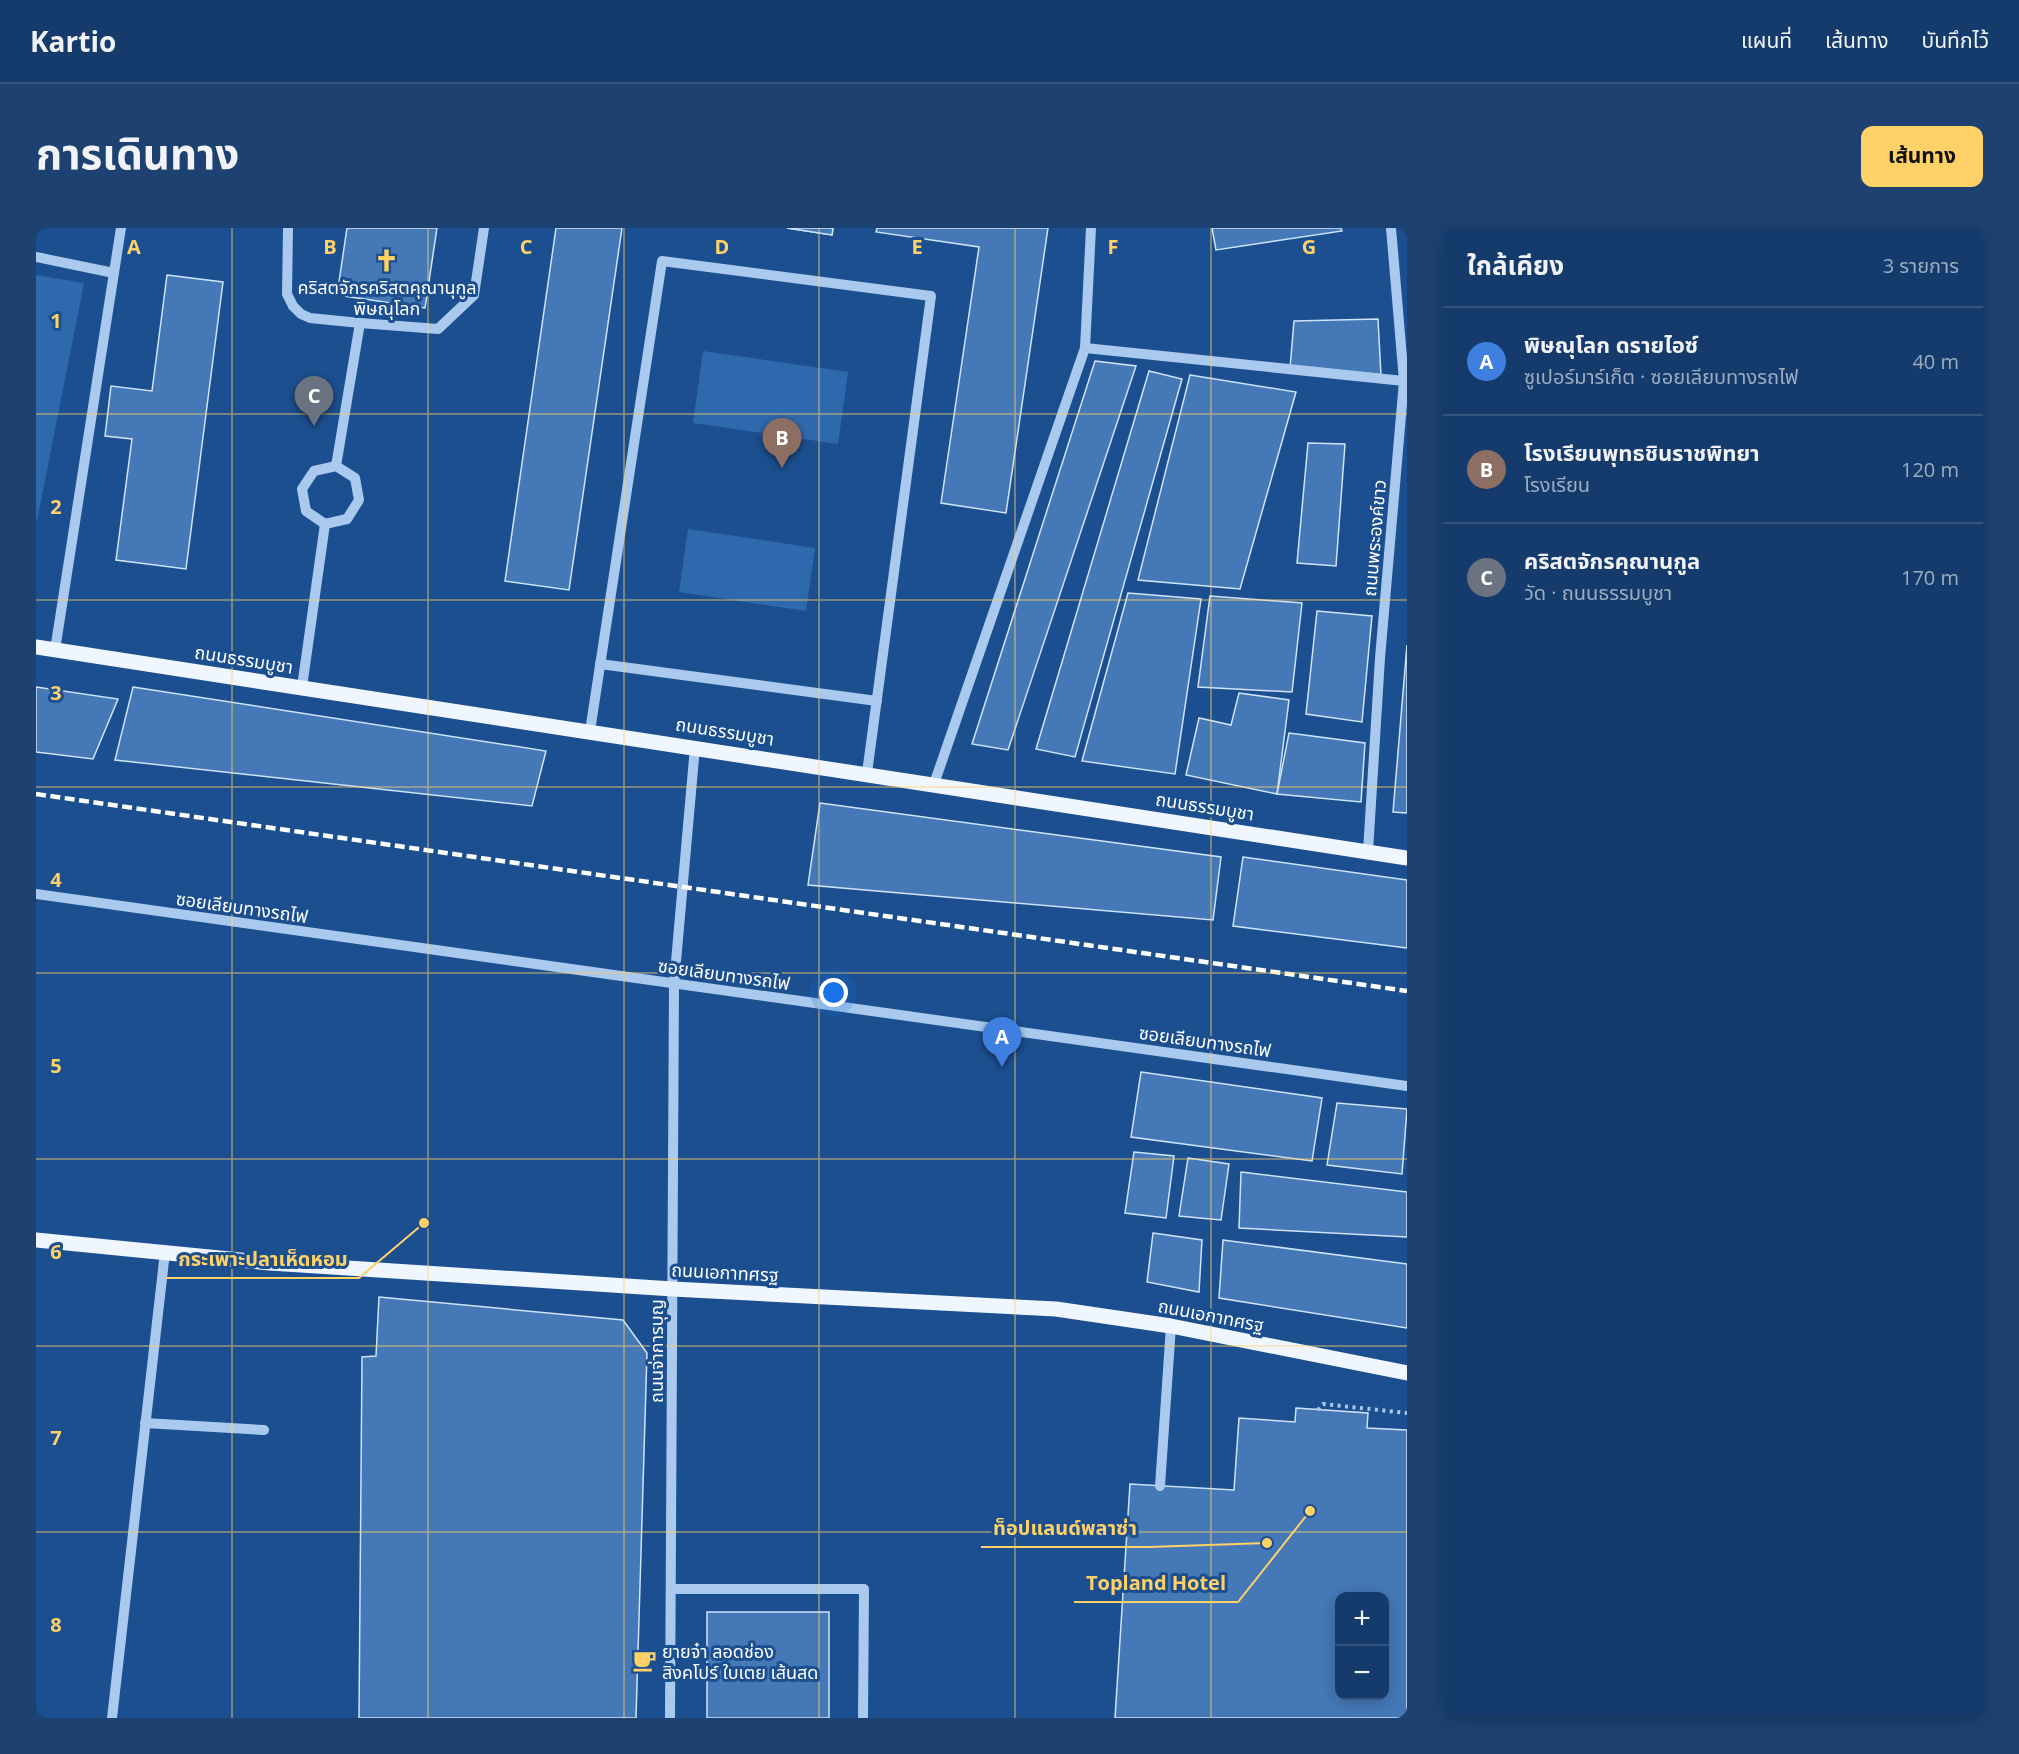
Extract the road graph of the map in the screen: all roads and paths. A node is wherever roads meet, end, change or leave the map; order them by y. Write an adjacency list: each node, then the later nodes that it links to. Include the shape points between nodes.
1 (121, 228): 7 (street)
2 (288, 228): 8 (street, via 287,294 293,306 310,318)
3 (484, 228): 8 (street, via 474,296 438,329)
4 (1091, 228): 9 (street)
5 (1391, 228): 10 (street, ถนนพระองค์ขาว)
6 (36, 258): 7 (street)
7 (114, 273): 14 (street)
8 (360, 323): 11 (street)
9 (1085, 348): 10 (street); 21 (street)
10 (1404, 381): 22 (street, ถนนพระองค์ขาว)
11 (336, 466): 12 (street, via 314,471 302,489 306,511); 12 (street, via 355,478 359,500 347,519)
12 (325, 524): 16 (street)
13 (36, 646): 14 (main road, ถนนธรรมบูชา)
14 (55, 650): 16 (main road, ถนนธรรมบูชา)
15 (600, 664): 17 (street); 17 (street, via 662,261 919,294 931,296); 18 (street)
16 (302, 687): 18 (main road, ถนนธรรมบูชา)
17 (877, 700): 20 (street)
18 (590, 731): 19 (main road, ถนนธรรมบูชา)
19 (696, 747): 20 (main road, ถนนธรรมบูชา); 25 (street, ถนนจ่าการบุญ)
20 (867, 773): 21 (main road, ถนนธรรมบูชา)
21 (934, 784): 22 (main road, ถนนธรรมบูชา)
22 (1368, 851): 23 (main road, ถนนธรรมบูชา)
23 (1407, 858)
24 (36, 894): 25 (street, ซอยเลียบทางรถไฟ)
25 (674, 984): 26 (street, ซอยเลียบทางรถไฟ); 29 (street, ถนนจ่าการบุญ)
26 (1407, 1086)
27 (36, 1240): 28 (main road, ถนนเอกาทศรฐ)
28 (165, 1252): 29 (main road, ถนนเอกาทศรฐ, via 270,1263); 34 (street)
29 (673, 1289): 30 (main road, ถนนเอกาทศรฐ, via 1056,1309); 37 (street, ถนนจ่าการบุญ)
30 (1171, 1326): 31 (main road, ถนนเอกาทศรฐ); 36 (street)
31 (1407, 1373)
32 (1318, 1410): 33 (path, via 1323,1404)
33 (1407, 1413)
34 (145, 1423): 35 (street); 38 (street)
35 (264, 1430)
36 (1160, 1486)
37 (670, 1589): 39 (street, ถนนจ่าการบุญ); 40 (street, via 864,1589)
38 (112, 1718)
39 (670, 1718)
40 (863, 1718)

